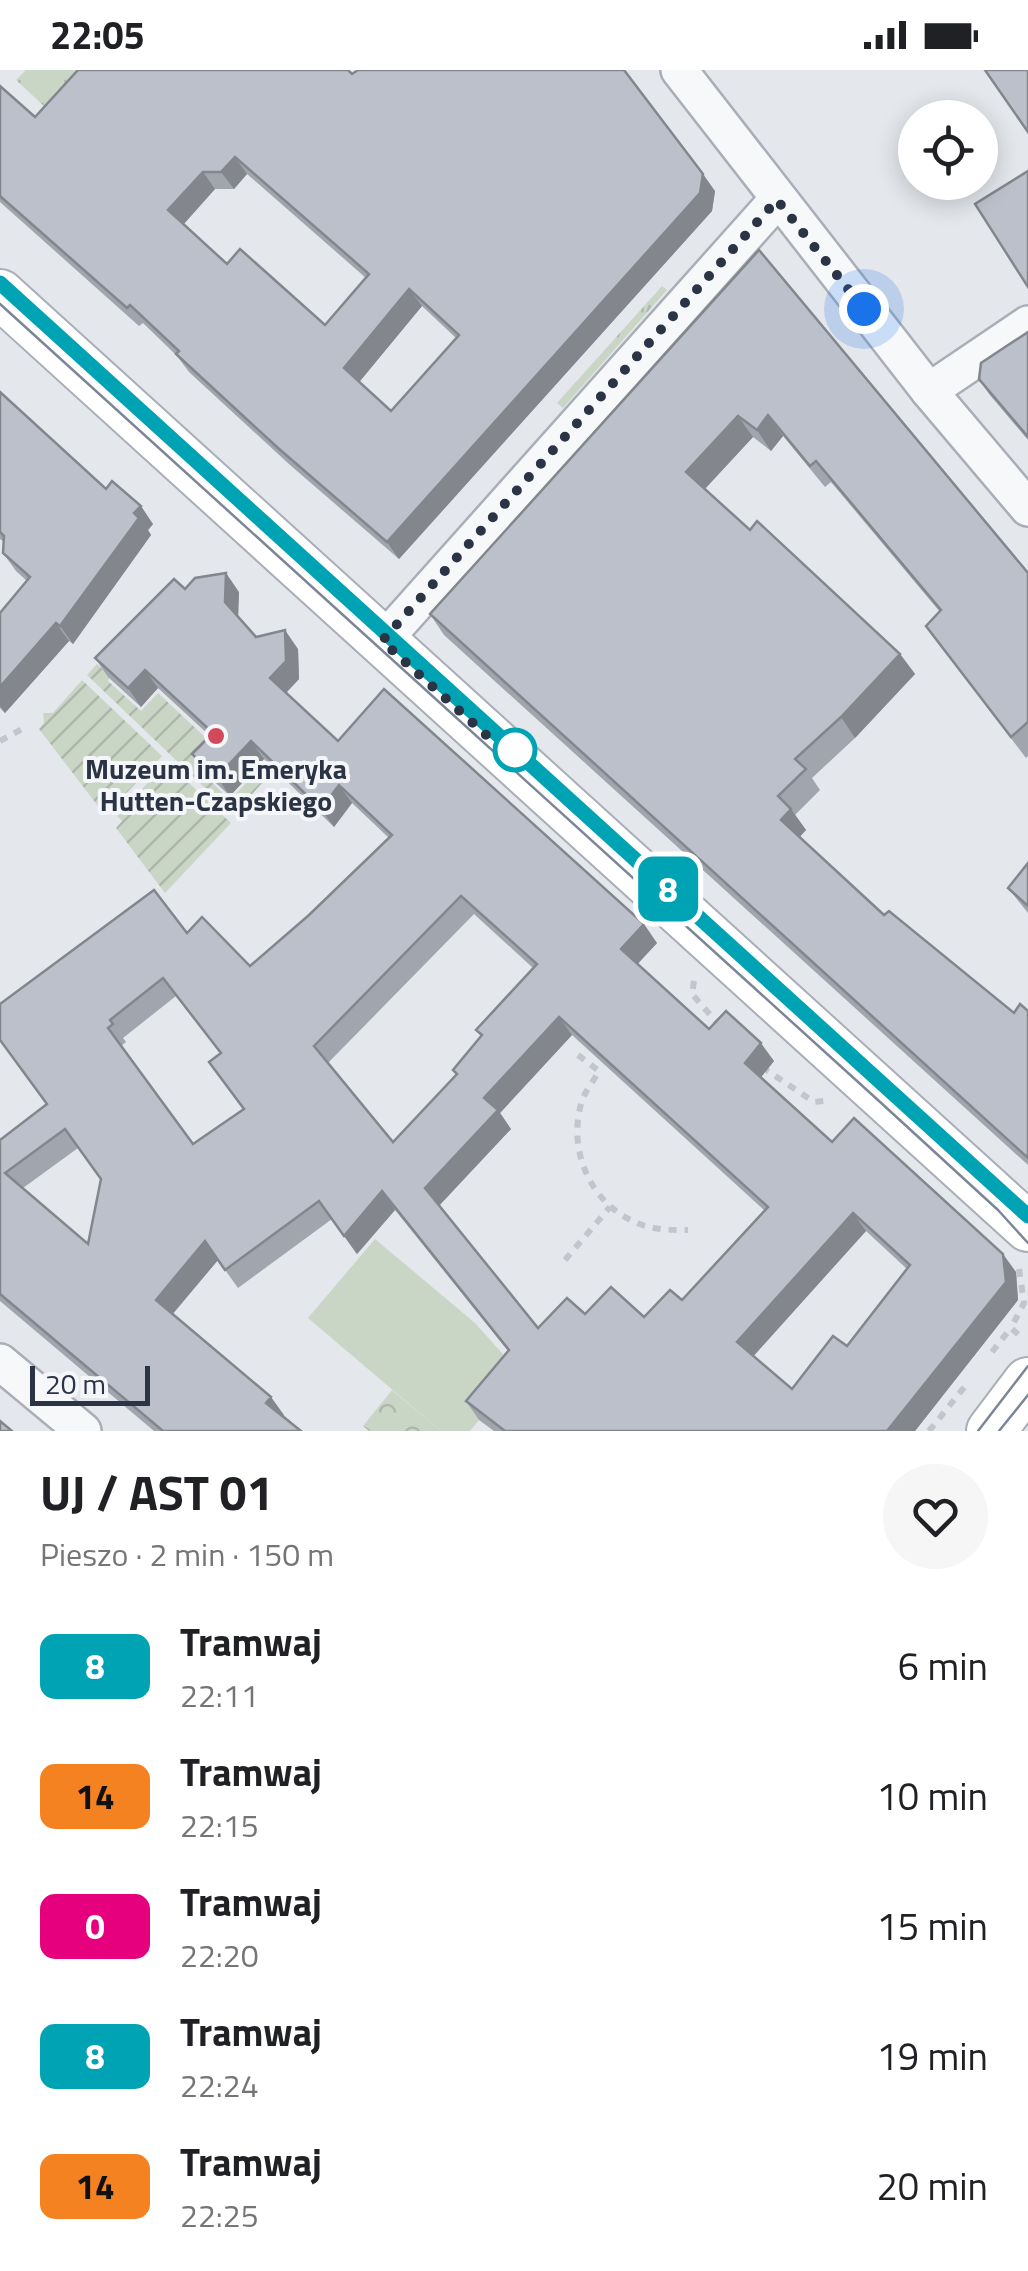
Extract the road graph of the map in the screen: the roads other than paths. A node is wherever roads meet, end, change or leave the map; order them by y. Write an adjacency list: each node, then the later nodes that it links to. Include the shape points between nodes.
1 (679, 70): 2 (street)
2 (777, 200): 5 (street); 7 (street)
3 (0, 294): 7 (street)
4 (1028, 324): 5 (street)
5 (929, 391): 6 (street)
6 (1028, 508)
7 (382, 641): 8 (street)
8 (1018, 1242)
9 (0, 1362): 11 (street)
10 (1028, 1382): 12 (street)
11 (83, 1431)
12 (990, 1431)

